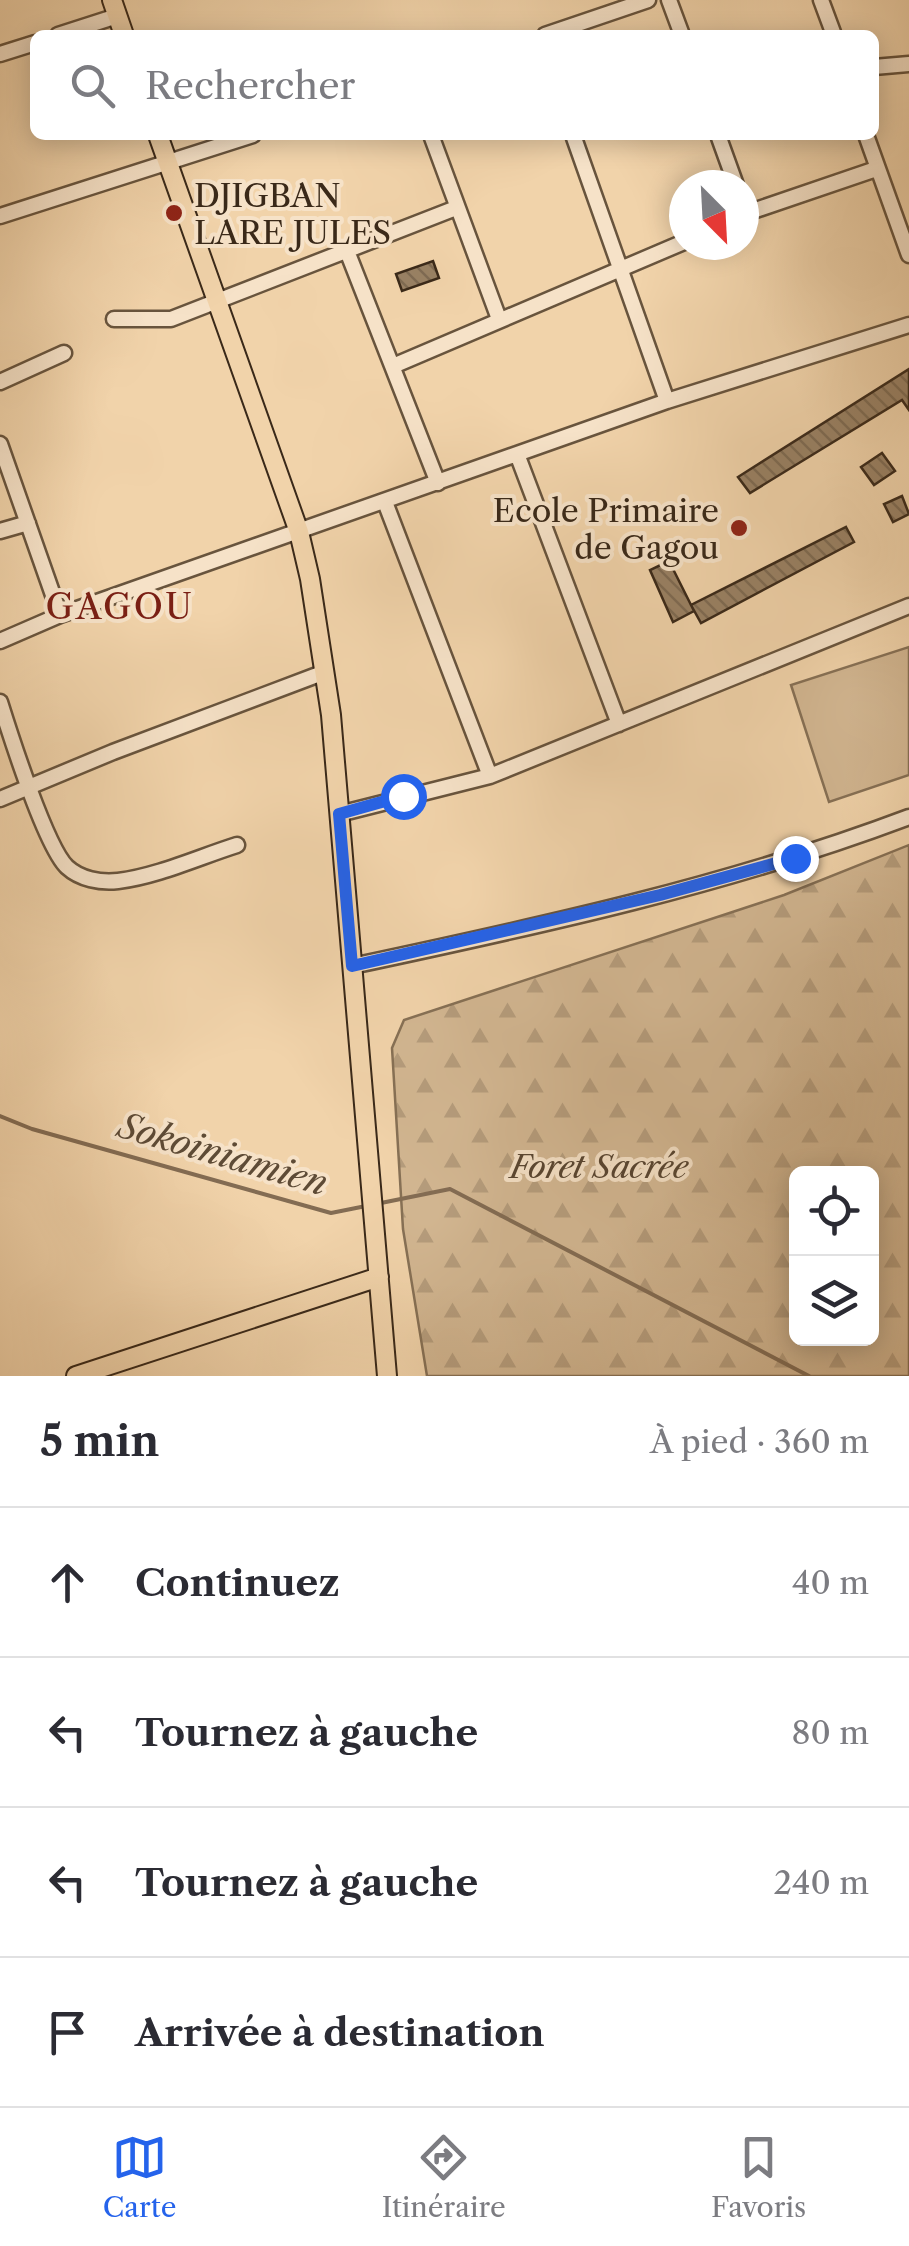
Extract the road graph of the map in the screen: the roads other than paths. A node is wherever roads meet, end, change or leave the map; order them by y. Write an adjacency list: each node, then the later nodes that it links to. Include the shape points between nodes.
1 (648, 0): 6 (street)
2 (669, 0): 7 (street)
3 (821, 0): 8 (street)
4 (120, 24): 5 (street)
5 (95, 29)
6 (561, 30)
7 (680, 30)
8 (832, 30)
9 (30, 44): 10 (street)
10 (0, 54)
11 (909, 64): 12 (street)
12 (879, 67)
13 (160, 140): 19 (main road)
14 (238, 140): 19 (street)
15 (433, 140): 23 (street)
16 (575, 140): 28 (street)
17 (720, 140): 21 (street)
18 (867, 140): 20 (street)
19 (168, 163): 24 (street); 29 (main road)
20 (876, 169): 22 (street); 27 (street)
21 (731, 170)
22 (759, 207)
23 (456, 208): 26 (street); 30 (street)
24 (0, 216)
25 (669, 249): 28 (street)
26 (347, 251): 29 (street); 34 (street)
27 (909, 255)
28 (623, 270): 30 (street); 36 (street)
29 (217, 304): 31 (street, via 171,319); 43 (main road)
30 (499, 319): 34 (street)
31 (114, 320)
32 (909, 326): 36 (street)
33 (64, 353): 35 (street)
34 (393, 366): 39 (street)
35 (0, 382)
36 (667, 401): 38 (street)
37 (0, 444): 41 (street)
38 (517, 454): 39 (street); 49 (street)
39 (438, 484): 40 (street)
40 (385, 502): 43 (street); 50 (street)
41 (28, 523): 42 (street); 45 (street)
42 (0, 532)
43 (300, 532): 45 (street); 47 (main road)
44 (909, 606): 49 (street)
45 (60, 616): 46 (street)
46 (0, 641)
47 (324, 672): 51 (street); 53 (main road)
48 (0, 702): 51 (street)
49 (619, 724): 50 (street)
50 (490, 776): 53 (street)
51 (29, 786): 52 (street); 55 (street, via 62,862 84,878 118,881)
52 (0, 799)
53 (339, 814): 56 (main road)
54 (909, 817): 56 (street, via 728,877)
55 (238, 845)
56 (352, 966): 57 (main road)
57 (380, 1278): 58 (main road); 59 (main road)
58 (76, 1376)
59 (387, 1376)

